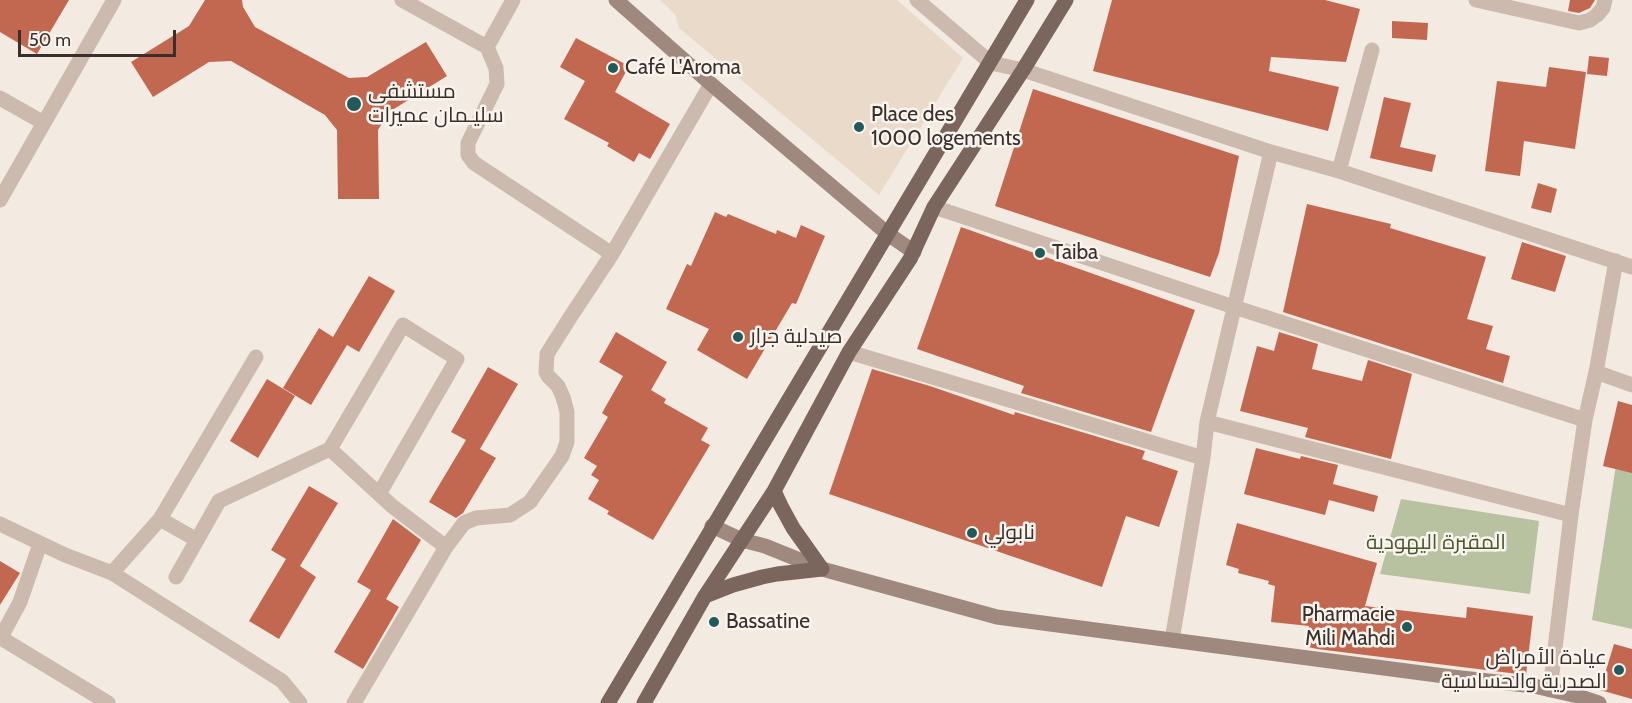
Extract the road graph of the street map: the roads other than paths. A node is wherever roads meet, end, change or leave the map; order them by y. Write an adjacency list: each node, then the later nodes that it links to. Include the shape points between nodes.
1 (114, 0): 17 (street)
2 (402, 0): 11 (street)
3 (513, 0): 11 (street)
4 (616, 0): 15 (street)
5 (917, 0): 13 (street)
6 (1028, 0): 13 (main road)
7 (1066, 0): 14 (main road)
8 (1476, 0): 10 (street)
9 (1605, 0): 10 (street, via 1597,15 1579,23)
10 (1500, 2)
11 (487, 47): 24 (street, via 496,68 497,84 468,143 468,155 474,163)
12 (1372, 50): 19 (street)
13 (990, 63): 14 (street); 22 (main road)
14 (1023, 70): 18 (street); 21 (main road)
15 (711, 84): 22 (street); 24 (street)
16 (0, 98): 17 (street)
17 (44, 123): 20 (street)
18 (1271, 152): 19 (street); 27 (street)
19 (1339, 171): 25 (street)
20 (0, 200)
21 (934, 207): 23 (main road); 27 (street)
22 (888, 234): 23 (street); 41 (main road)
23 (914, 252): 28 (main road)
24 (612, 254): 45 (street, via 547,354 546,372 558,386 567,412 567,442 562,456 530,502 510,514 464,523)
25 (1616, 261): 26 (street); 30 (street)
26 (1632, 267)
27 (1234, 307): 32 (street); 33 (street)
28 (849, 352): 35 (street); 36 (main road)
29 (256, 357): 39 (street)
30 (1596, 372): 31 (street); 32 (street)
31 (1632, 385)
32 (1585, 420): 38 (street)
33 (1207, 422): 35 (street); 38 (street)
34 (330, 448): 37 (street); 37 (street, via 403,325 457,359); 42 (street, via 219,501)
35 (1203, 458): 51 (street)
36 (774, 491): 43 (main road); 46 (main road, via 793,528)
37 (379, 494): 45 (street)
38 (1571, 515): 52 (street)
39 (160, 519): 42 (street); 47 (street)
40 (0, 524): 44 (street)
41 (712, 526): 43 (street); 56 (main road)
42 (197, 540): 48 (street)
43 (742, 540): 46 (street); 49 (main road)
44 (40, 544): 47 (street); 50 (street, via 20,602)
45 (446, 548): 55 (street)
46 (822, 569): 49 (main road, via 777,574); 51 (street, via 997,617)
47 (112, 573): 54 (street, via 282,681)
48 (176, 577)
49 (705, 596): 57 (main road)
50 (0, 639): 53 (street)
51 (1172, 640): 52 (street)
52 (1550, 690): 58 (street)
53 (106, 702)
54 (300, 703)
55 (354, 703)
56 (608, 703)
57 (644, 703)
58 (1599, 703)

